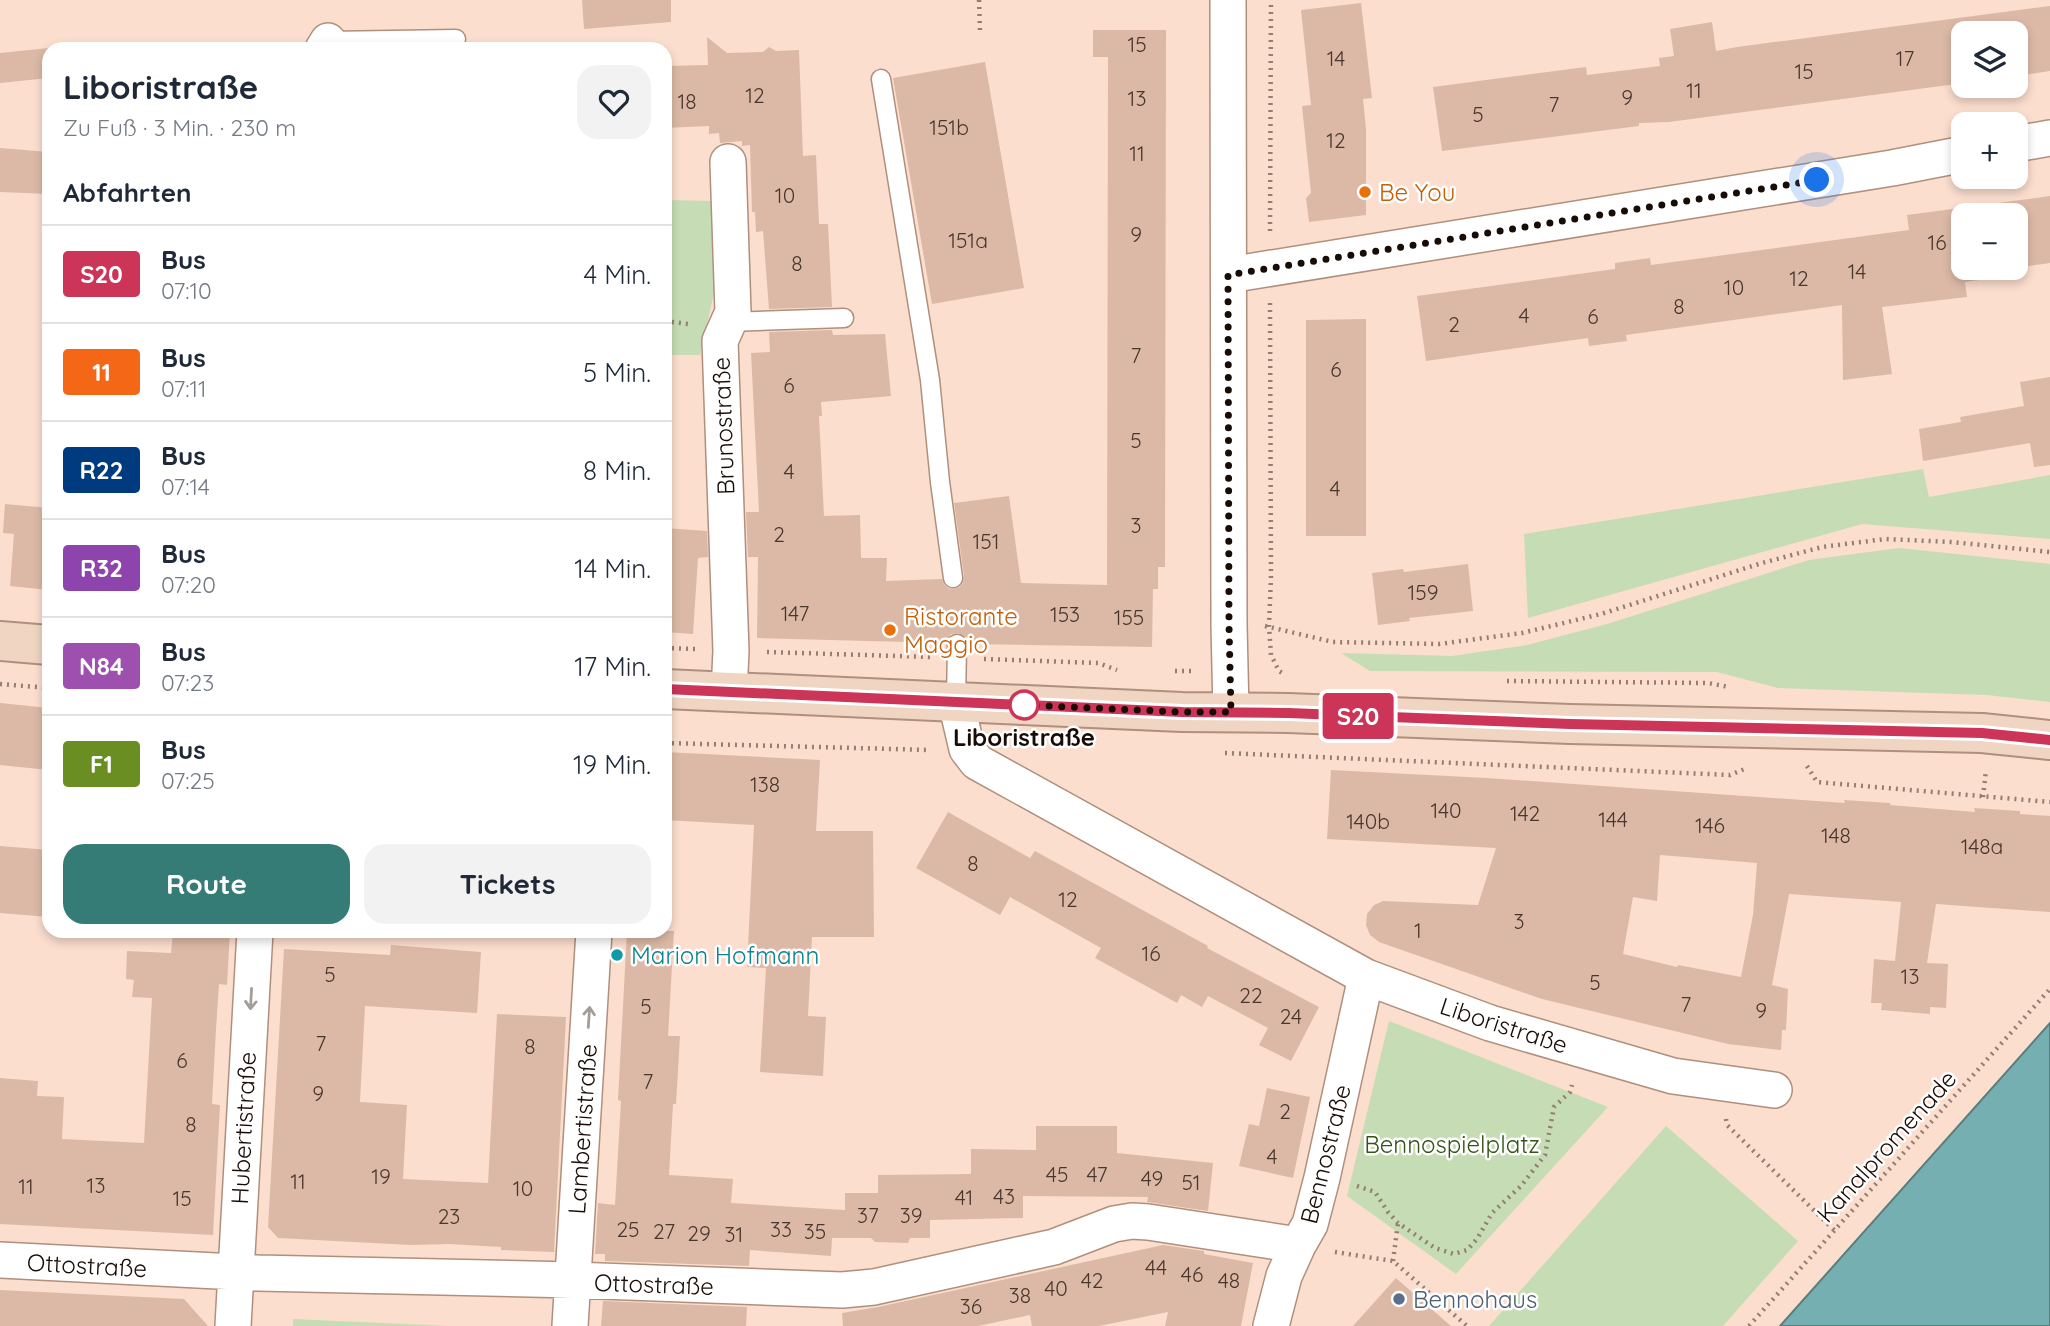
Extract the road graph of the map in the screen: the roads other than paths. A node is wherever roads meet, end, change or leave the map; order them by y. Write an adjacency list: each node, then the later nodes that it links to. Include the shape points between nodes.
1 (1228, 0): 9 (street)
2 (456, 39): 3 (lane)
3 (391, 42)
4 (881, 79): 12 (lane, via 930,380)
5 (2050, 138): 6 (street)
6 (2028, 142)
7 (1951, 157): 9 (street)
8 (728, 162): 11 (street, Brunostraße, via 733,313)
9 (1228, 275): 19 (street)
10 (844, 318): 11 (lane)
11 (729, 322): 17 (street, Brunostraße, via 720,341)
12 (953, 578)
13 (0, 641): 14 (main road)
14 (42, 644)
15 (957, 644): 18 (lane)
16 (672, 689): 17 (main road)
17 (729, 692): 18 (main road)
18 (956, 702): 19 (main road); 23 (street, Liboristraße, via 967,749 977,762)
19 (1231, 712): 20 (main road, via 1982,733)
20 (2050, 740)
21 (255, 938): 27 (street, Hubertistraße, one-way to 27)
22 (594, 938): 28 (street, Lambertistraße, one-way to 22)
23 (1366, 977): 24 (street, Liboristraße, via 1490,1023 1673,1076); 25 (street, Bennostraße, via 1322,1178 1310,1224)
24 (1774, 1090)
25 (1298, 1245): 28 (street, Ottostraße, via 1132,1221 1054,1247 859,1289); 31 (street, Bennostraße)
26 (0, 1260): 27 (street, Ottostraße)
27 (235, 1272): 28 (street, Ottostraße); 29 (street, Hubertistraße)
28 (573, 1280): 30 (street, Lambertistraße)
29 (233, 1326)
30 (570, 1326)
31 (1271, 1326)

